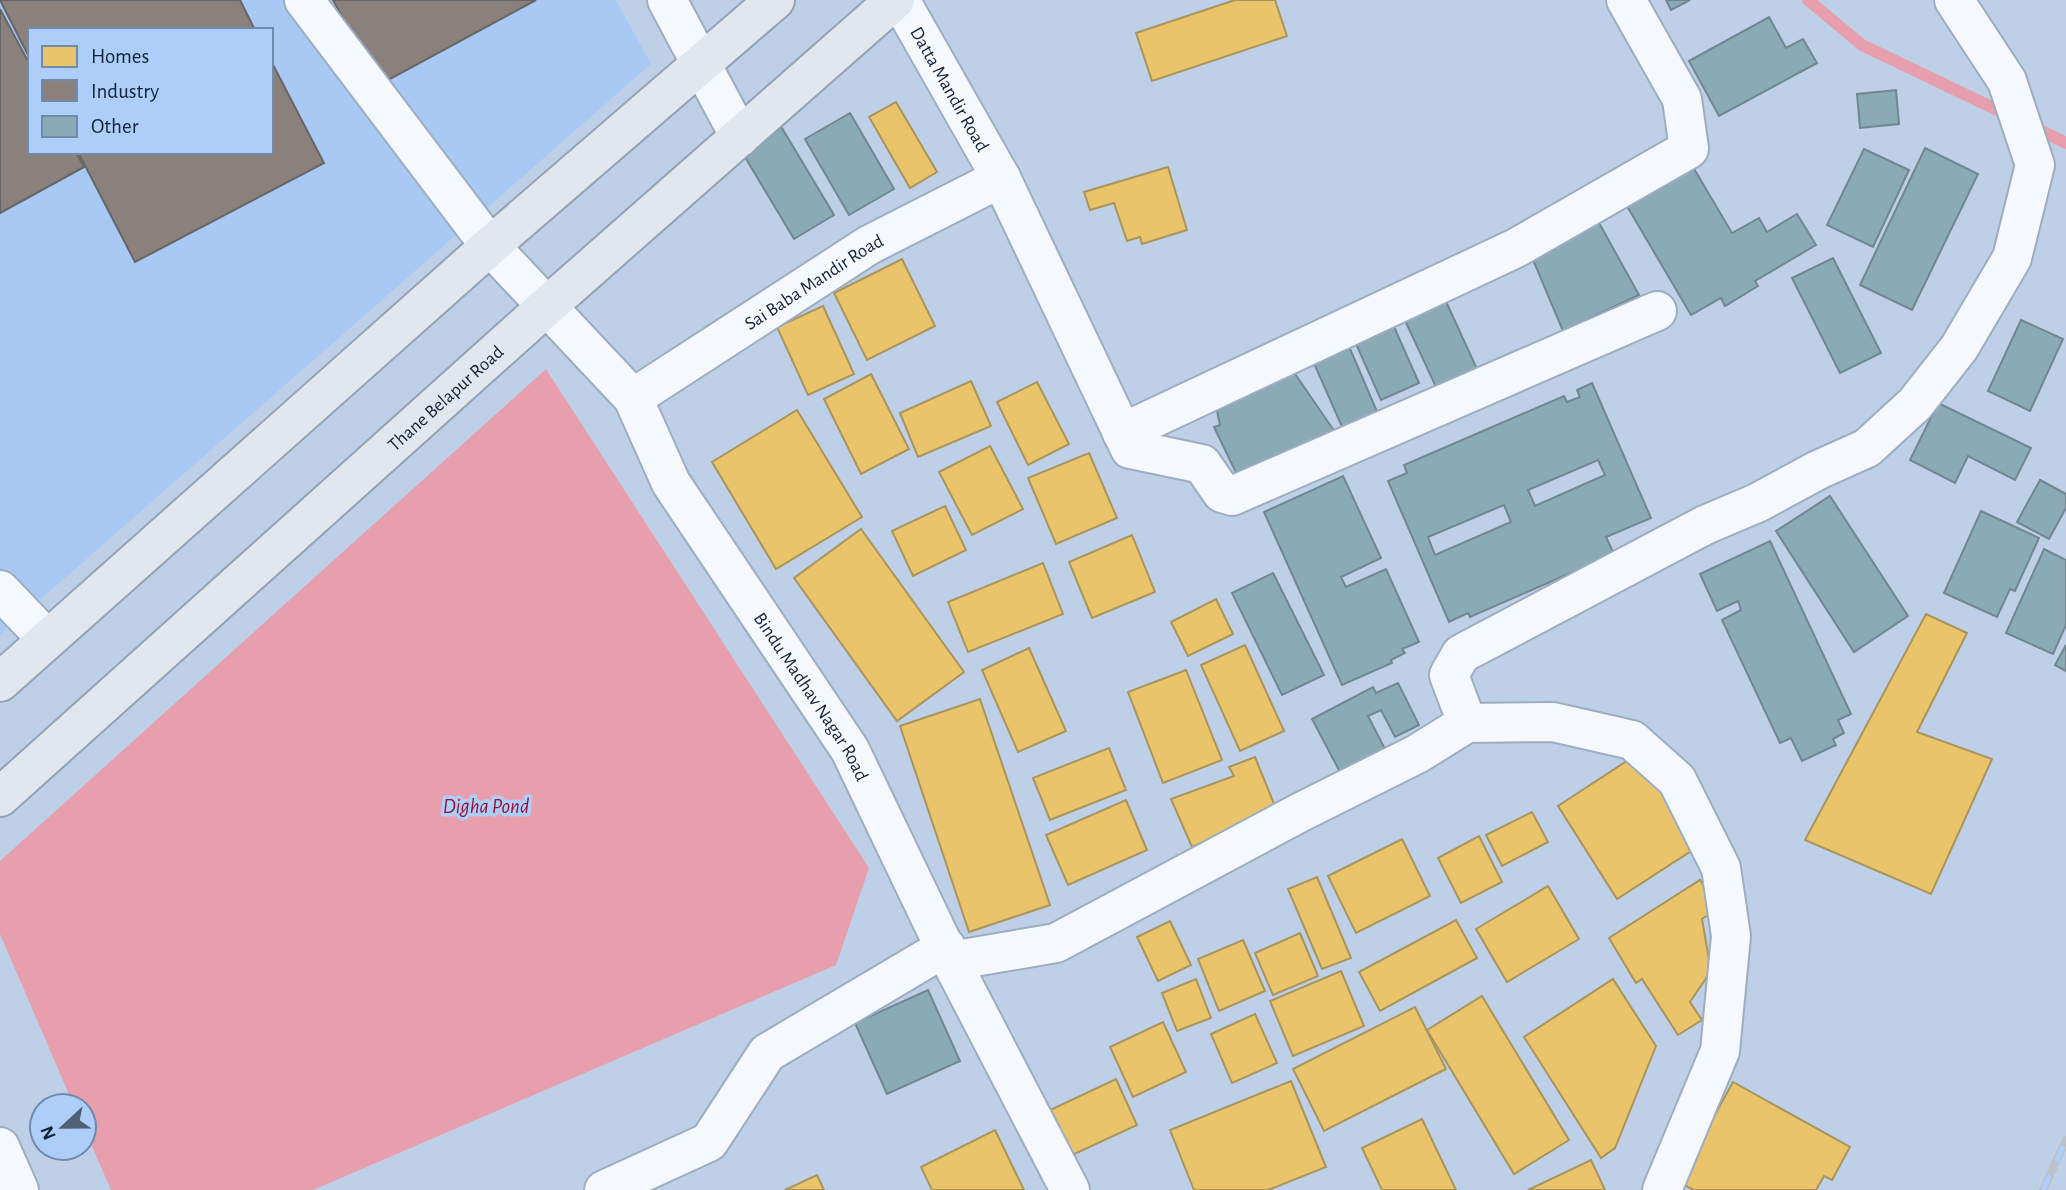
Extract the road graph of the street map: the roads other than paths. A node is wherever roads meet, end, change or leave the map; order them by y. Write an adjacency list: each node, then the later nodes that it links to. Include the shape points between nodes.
1 (304, 0): 10 (street, Bindu Madhav Nagar Road)
2 (667, 0): 7 (street)
3 (775, 0): 7 (main road)
4 (897, 0): 8 (main road, Thane Belapur Road); 9 (street, Datta Mandir Road)
5 (1626, 0): 14 (street, via 1682,99 1689,149 1516,248)
6 (1954, 0): 18 (street, via 2007,82 2035,165 2012,258 1959,348 1915,404 1867,448 1705,525 1461,654 1449,676)
7 (702, 65): 8 (street); 10 (main road)
8 (740, 137): 11 (main road, Thane Belapur Road)
9 (1001, 177): 13 (street, Sai Baba Mandir Road, via 869,245); 14 (street, Datta Mandir Road)
10 (490, 246): 11 (street, Bindu Madhav Nagar Road); 16 (main road)
11 (546, 307): 13 (street, Bindu Madhav Nagar Road); 19 (main road, Thane Belapur Road)
12 (1657, 311): 14 (street, via 1232,496 1222,493 1202,464 1130,449)
13 (633, 398): 20 (street, Bindu Madhav Nagar Road, via 671,483 850,750)
14 (1122, 433)
15 (0, 590): 16 (street)
16 (47, 639): 17 (main road)
17 (0, 682)
18 (1467, 723): 20 (street, via 1417,754 1056,943); 25 (street, via 1553,722 1632,740 1677,780 1721,868 1731,936 1720,1051)
19 (0, 797)
20 (948, 954): 23 (street, via 767,1053 709,1142); 24 (street, Bindu Madhav Nagar Road)
21 (0, 1147): 22 (street)
22 (19, 1190)
23 (604, 1190)
24 (1070, 1190)
25 (1662, 1190)

